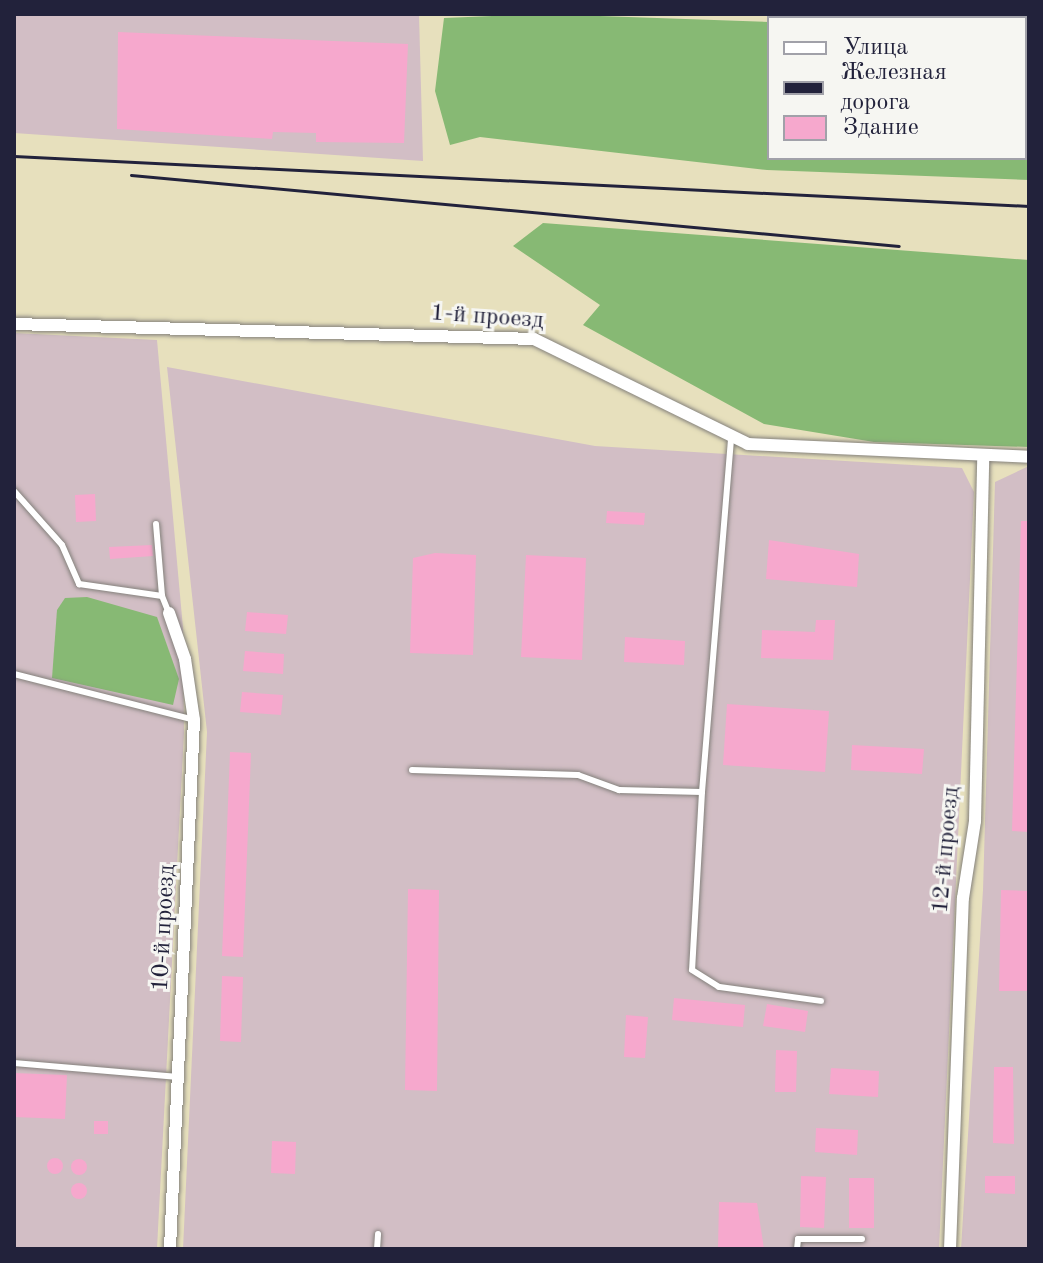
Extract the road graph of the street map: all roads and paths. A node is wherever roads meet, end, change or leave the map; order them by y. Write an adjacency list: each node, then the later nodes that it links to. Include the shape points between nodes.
1 (14, 324): 2 (street, 1-й проезд, via 534,339 567,350)
2 (731, 439): 3 (street, 1-й проезд, via 771,447); 12 (lane)
3 (983, 455): 4 (street, 1-й проезд); 21 (street, 12-й проезд, via 975,821 963,898)
4 (1029, 457)
5 (14, 491): 7 (lane, via 57,538 79,584)
6 (156, 524): 7 (lane)
7 (162, 596): 8 (lane)
8 (169, 613): 10 (street, 10-й проезд, via 185,659)
9 (14, 674): 10 (lane)
10 (194, 720): 15 (street, 10-й проезд)
11 (412, 770): 12 (lane, via 578,775 619,790)
12 (702, 792): 13 (lane, via 692,970 719,987)
13 (821, 1001)
14 (14, 1063): 15 (lane)
15 (179, 1077): 18 (street, 10-й проезд)
16 (378, 1234): 19 (lane)
17 (862, 1239): 20 (lane, via 798,1239)
18 (170, 1249)
19 (377, 1249)
20 (797, 1249)
21 (950, 1249)

